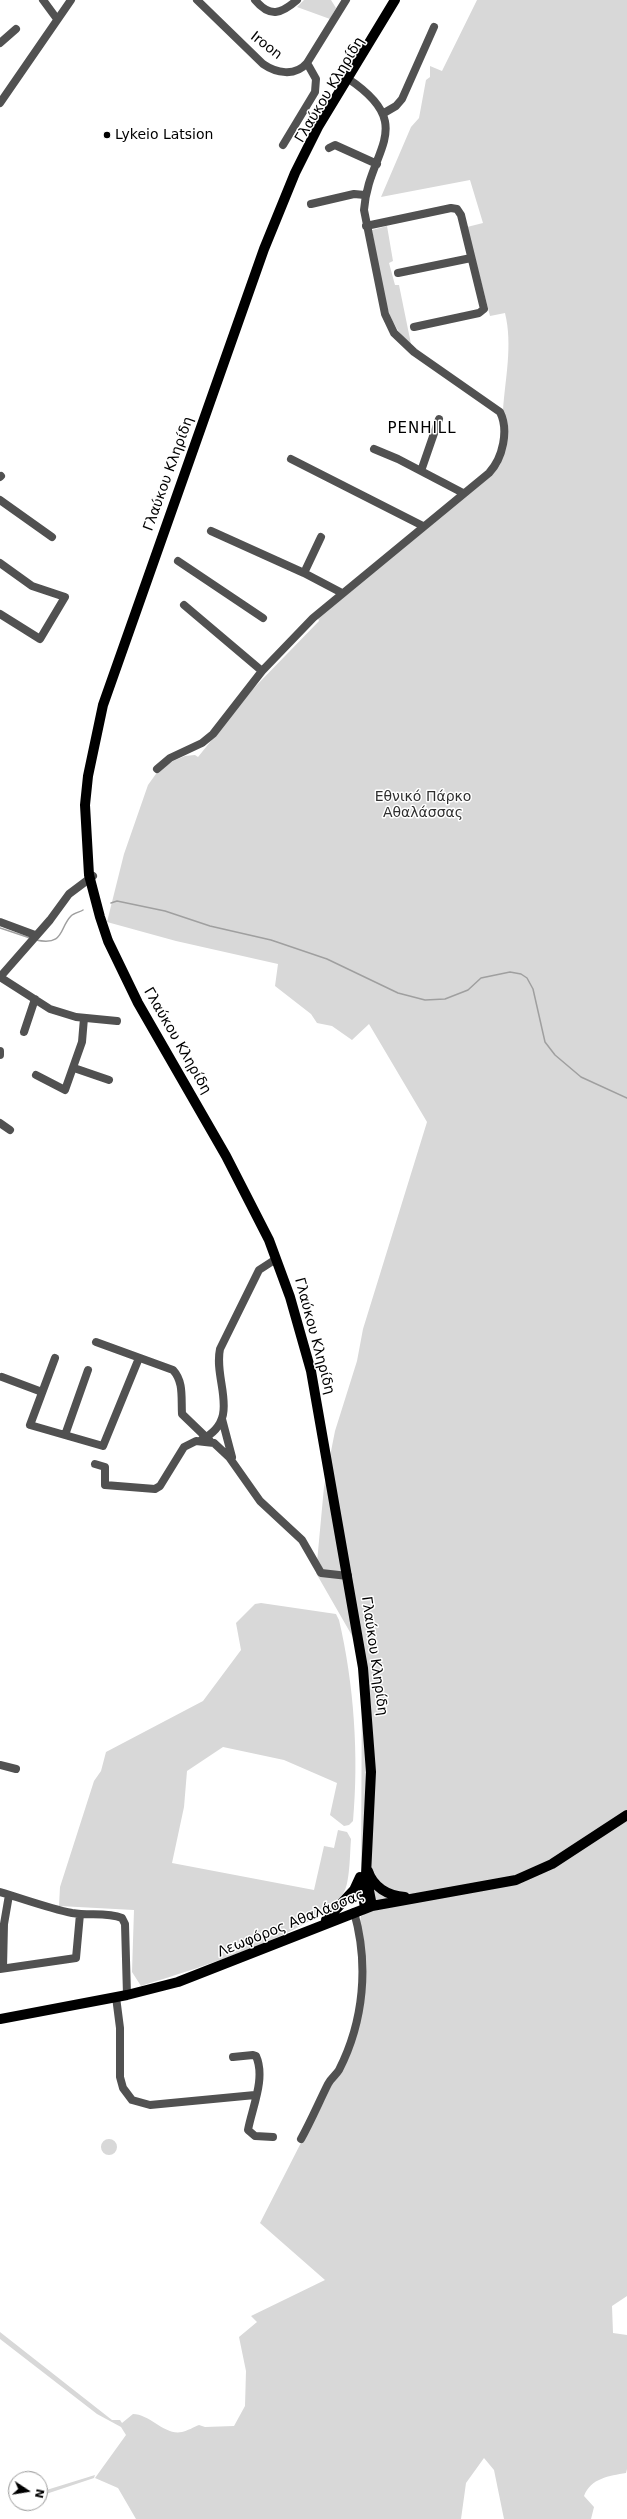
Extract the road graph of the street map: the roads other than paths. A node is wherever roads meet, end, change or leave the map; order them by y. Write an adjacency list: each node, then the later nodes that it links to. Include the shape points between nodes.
1 (43, 0): 9 (street)
2 (71, 0): 9 (street)
3 (197, 0): 13 (street, Iroon, via 270,68 292,72)
4 (255, 0): 5 (street, via 264,9 274,13 286,9)
5 (297, 0)
6 (395, 0): 14 (main road, Γλαύκου Κληρίδη)
7 (401, 0): 14 (main road, Γλαύκου Κληρίδη)
8 (342, 1): 13 (street)
9 (57, 19): 15 (street)
10 (434, 26): 16 (street, via 402,99)
11 (16, 29): 12 (street)
12 (0, 43)
13 (307, 63): 17 (street, via 316,79 315,92)
14 (350, 79): 16 (street, via 372,97); 45 (main road, Γλαύκου Κληρίδη, via 286,196 264,249 103,705 90,764 89,828)
15 (0, 102)
16 (384, 114): 19 (street, via 386,138)
17 (283, 145)
18 (329, 148): 19 (street, via 336,145)
19 (377, 164): 20 (street)
20 (365, 195): 21 (street, via 354,194); 22 (street)
21 (311, 204)
22 (366, 226): 23 (street, via 451,208 458,209); 30 (street, via 385,314 394,333 414,352 494,406 504,420 500,457 496,465)
23 (471, 258): 24 (street); 25 (street, via 484,309 479,313)
24 (398, 273)
25 (414, 327)
26 (439, 420): 29 (street)
27 (374, 449): 29 (street)
28 (291, 459): 32 (street)
29 (421, 471): 30 (street)
30 (463, 493): 32 (street)
31 (0, 500): 34 (street)
32 (423, 526): 39 (street)
33 (211, 531): 38 (street)
34 (52, 537)
35 (321, 537): 38 (street)
36 (178, 561): 42 (street)
37 (0, 563): 41 (street, via 32,586 65,597 40,639)
38 (304, 573): 39 (street)
39 (342, 593): 43 (street, via 313,618)
40 (184, 605): 43 (street)
41 (0, 614)
42 (263, 618)
43 (262, 671): 44 (street, via 208,738 195,748 170,758)
44 (157, 769)
45 (92, 877): 47 (street, via 69,894); 60 (main road, Γλαύκου Κληρίδη, via 119,963 138,1003 249,1198)
46 (0, 922): 47 (street)
47 (35, 936): 48 (street)
48 (0, 977): 49 (street)
49 (35, 999): 50 (street, via 50,1009); 52 (street)
50 (84, 1018): 51 (street); 55 (street, via 82,1042)
51 (116, 1021)
52 (24, 1032)
53 (0, 1051): 54 (street)
54 (0, 1055)
55 (74, 1068): 56 (street, via 65,1090); 57 (street)
56 (36, 1075)
57 (109, 1080)
58 (0, 1123): 59 (street)
59 (10, 1130)
60 (276, 1259): 67 (street, via 259,1270 220,1349 224,1392); 72 (main road, Γλαύκου Κληρίδη, via 296,1316 311,1371)
61 (96, 1342): 63 (street)
62 (55, 1358): 66 (street)
63 (139, 1358): 68 (street, via 103,1446); 69 (street, via 173,1370 178,1376 182,1386 182,1414)
64 (88, 1370): 68 (street)
65 (2, 1377): 66 (street)
66 (42, 1392): 68 (street, via 30,1425)
67 (222, 1419): 69 (street, via 213,1433); 70 (street)
68 (65, 1435)
69 (204, 1439): 70 (street, via 214,1443); 71 (street, via 184,1447 160,1486 155,1489 105,1485 105,1467)
70 (233, 1462): 72 (street, via 260,1502 302,1540 321,1573)
71 (95, 1464)
72 (348, 1576): 76 (main road, Γλαύκου Κληρίδη, via 363,1668 370,1754)
73 (0, 1765): 74 (street)
74 (16, 1769)
75 (627, 1815): 79 (main road, Λεωφόρος Αθαλάσσας, via 552,1864 516,1880 481,1888)
76 (363, 1869): 79 (main road, via 380,1888 394,1895); 80 (main road, Γλαύκου Κληρίδη); 83 (main road, via 354,1890)
77 (0, 1892): 78 (street)
78 (9, 1895): 82 (street, via 56,1910); 84 (street)
79 (415, 1897): 80 (main road, Λεωφόρος Αθαλάσσας)
80 (369, 1907): 81 (main road, Λεωφόρος Αθαλάσσας)
81 (354, 1912): 83 (main road, Λεωφόρος Αθαλάσσας); 92 (street, via 363,1958 361,2001 357,2020 339,2071 327,2085)
82 (80, 1914): 85 (street, via 76,1958); 86 (street, via 114,1915 122,1918 125,1929)
83 (321, 1924): 86 (main road, Λεωφόρος Αθαλάσσας, via 214,1970)
84 (2, 1941): 85 (street)
85 (1, 1969)
86 (127, 1995): 87 (main road, Λεωφόρος Αθαλάσσας)
87 (116, 1997): 88 (main road, Λεωφόρος Αθαλάσσας); 90 (street, via 120,2028 120,2077 123,2088 132,2100 150,2106)
88 (0, 2019)
89 (233, 2057): 90 (street, via 256,2056 259,2070)
90 (255, 2095): 91 (street, via 248,2130 255,2136)
91 (273, 2137)
92 (302, 2139)

